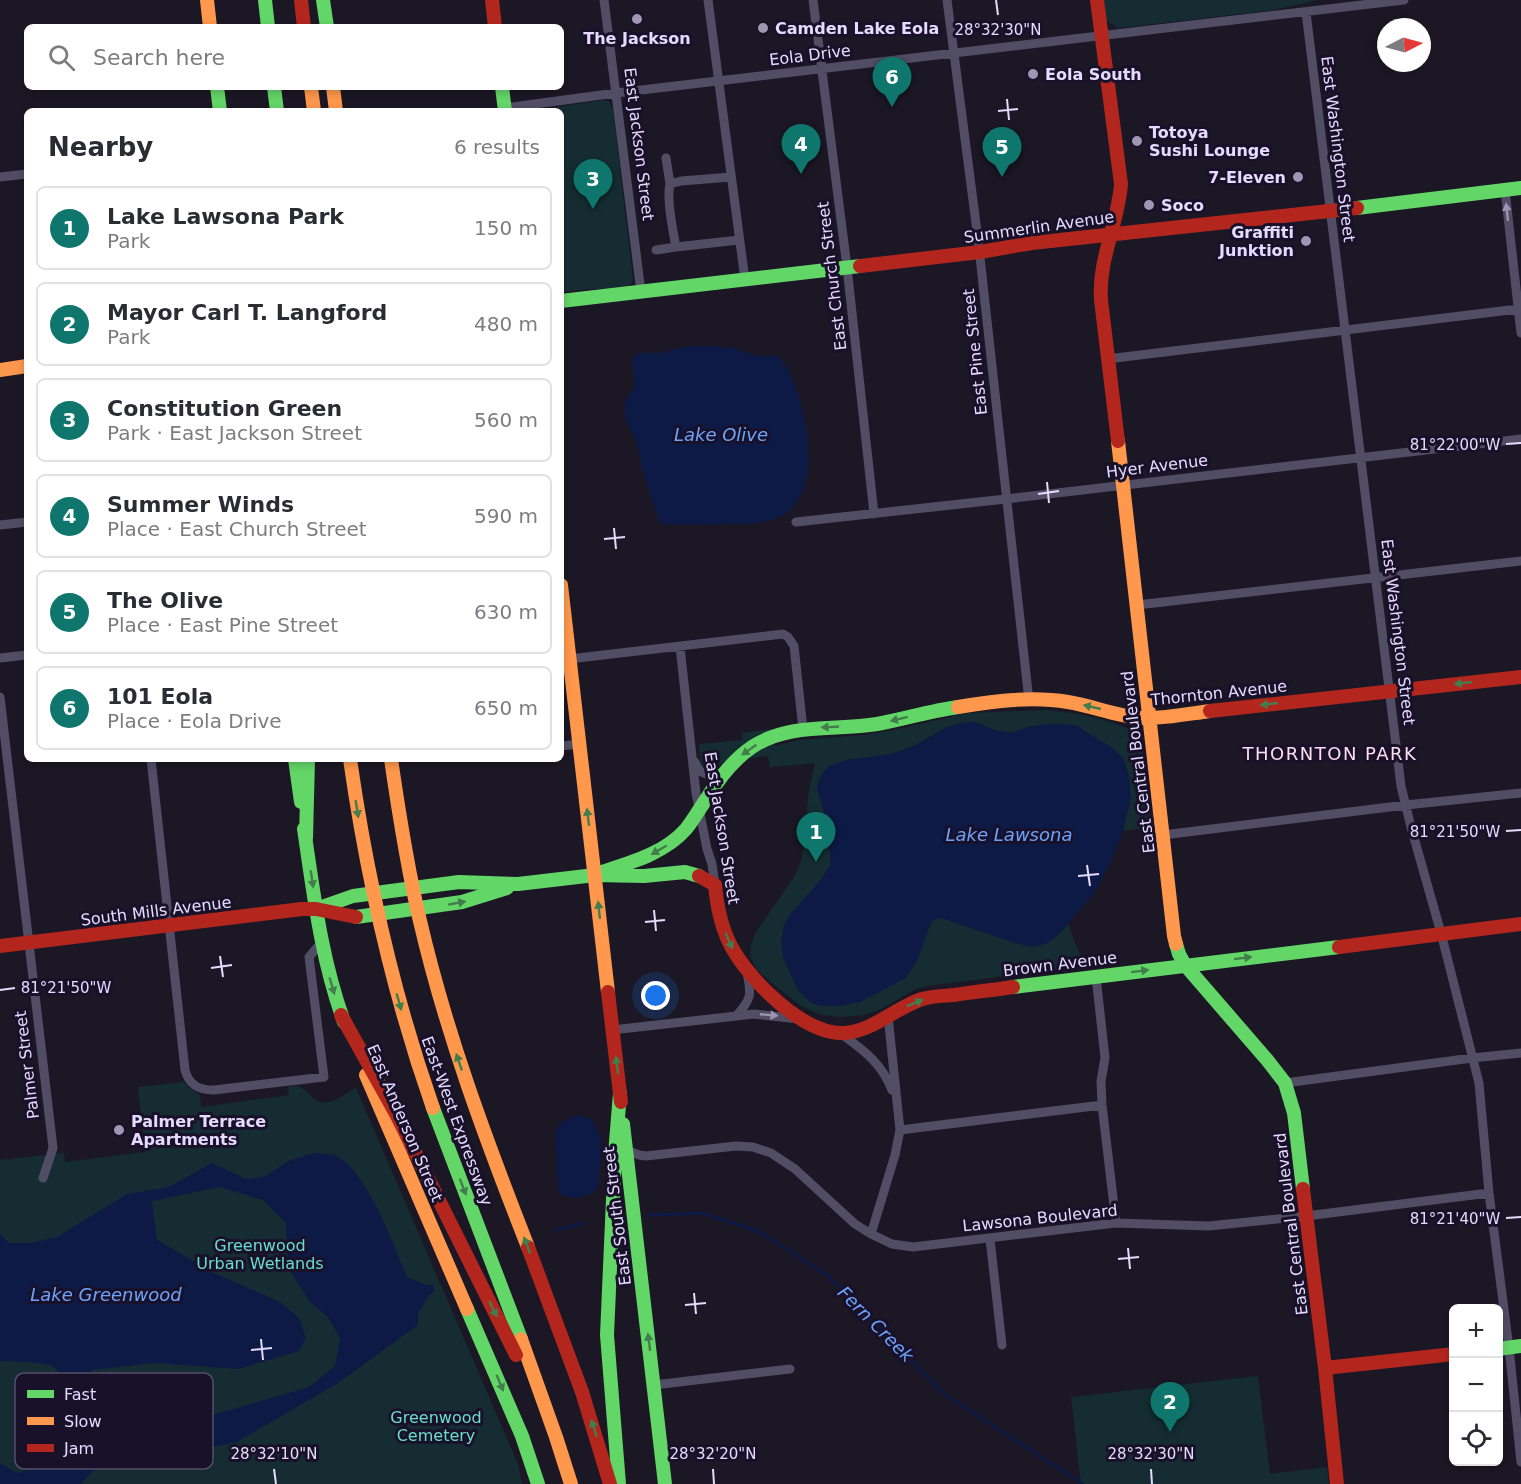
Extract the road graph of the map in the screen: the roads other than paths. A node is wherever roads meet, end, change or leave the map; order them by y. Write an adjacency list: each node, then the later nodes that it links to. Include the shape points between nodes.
1 (207, 0): 13 (main road)
2 (265, 0): 14 (main road)
3 (301, 0): 15 (main road)
4 (324, 0): 16 (main road)
5 (492, 0): 17 (main road)
6 (604, 0): 27 (street, East Jackson Street)
7 (708, 0): 21 (street)
8 (813, 0): 20 (street, East Church Street)
9 (947, 0): 19 (street, East Pine Street)
10 (1097, 0): 18 (main road, East Central Boulevard)
11 (1404, 0): 12 (street, Eola Drive)
12 (1306, 12): 18 (street, Eola Drive); 41 (street, East Washington Street)
13 (210, 24)
14 (268, 24)
15 (304, 24)
16 (327, 24)
17 (495, 24)
18 (1102, 36): 19 (street, Eola Drive); 42 (main road, East Central Boulevard, via 1121,184)
19 (953, 54): 20 (street, Eola Drive); 46 (street, East Pine Street)
20 (822, 68): 21 (street, Eola Drive); 47 (street, East Church Street)
21 (719, 81): 27 (street, Eola Drive); 37 (street)
22 (217, 90): 28 (main road)
23 (274, 90): 29 (main road)
24 (311, 90): 30 (main road)
25 (333, 90): 31 (main road)
26 (502, 90): 32 (main road)
27 (616, 93): 33 (street, Eola Drive); 49 (street, East Jackson Street)
28 (220, 108)
29 (277, 108)
30 (314, 108)
31 (336, 108)
32 (505, 108)
33 (512, 108)
34 (666, 158): 38 (street)
35 (24, 174): 36 (street)
36 (0, 177)
37 (731, 177): 38 (street); 43 (street)
38 (670, 184): 44 (street)
39 (1521, 188): 40 (main road, Summerlin Avenue)
40 (1505, 190): 41 (main road, Summerlin Avenue); 51 (street, one-way to 40)
41 (1331, 211): 42 (main road, Summerlin Avenue); 52 (street, East Washington Street)
42 (1111, 234): 46 (main road, Summerlin Avenue); 54 (main road, East Central Boulevard, via 1100,285)
43 (739, 240): 44 (street); 48 (street)
44 (676, 247): 45 (street)
45 (656, 250)
46 (980, 252): 47 (main road, Summerlin Avenue); 60 (street, East Pine Street)
47 (847, 267): 48 (main road, Summerlin Avenue); 61 (street, East Church Street)
48 (745, 279): 49 (main road, Summerlin Avenue)
49 (640, 292): 50 (main road, Summerlin Avenue)
50 (564, 301)
51 (1518, 309): 52 (street); 53 (street)
52 (1346, 330): 54 (street); 58 (street, East Washington Street)
53 (1521, 333)
54 (1107, 359): 59 (main road, East Central Boulevard)
55 (24, 366): 56 (main road)
56 (0, 370)
57 (1521, 439): 58 (street, Hyer Avenue)
58 (1361, 458): 59 (street, Hyer Avenue); 66 (street, East Washington Street)
59 (1122, 485): 60 (street, Hyer Avenue); 67 (main road, East Central Boulevard)
60 (1006, 499): 61 (street, Hyer Avenue); 76 (street, East Pine Street)
61 (874, 514): 63 (street, Hyer Avenue)
62 (24, 522): 64 (street)
63 (796, 522)
64 (0, 525)
65 (1521, 561): 66 (street)
66 (1376, 578): 67 (street); 74 (street, East Washington Street)
67 (1137, 605): 77 (main road, East Central Boulevard)
68 (564, 613): 72 (main road)
69 (680, 647): 72 (street); 78 (street, via 777,634 788,637 794,646); 81 (street, East Jackson Street)
70 (24, 655): 71 (street)
71 (0, 658)
72 (570, 659): 79 (main road)
73 (1521, 677): 74 (main road, Thornton Avenue, one-way to 74)
74 (1390, 691): 77 (main road, Thornton Avenue, one-way to 77); 89 (street, East Washington Street)
75 (0, 697): 100 (street, Palmer Street)
76 (1029, 701): 77 (main road, Thornton Avenue, one-way to 76, via 1132,718 1069,702); 78 (main road, Thornton Avenue, one-way to 78, via 964,705 886,722)
77 (1149, 718): 91 (main road, East Central Boulevard)
78 (802, 729): 87 (main road, Thornton Avenue, one-way to 87, via 761,742 733,761)
79 (579, 744): 80 (street); 93 (main road, one-way to 79)
80 (564, 746)
81 (693, 754): 87 (street, via 701,772); 90 (street, East Jackson Street)
82 (151, 762): 98 (street)
83 (295, 762): 92 (main road, East Anderson Street)
84 (308, 762): 92 (main road)
85 (350, 762): 132 (main road, East-West Expressway, one-way to 132, via 366,859 398,1000 435,1116)
86 (391, 762): 136 (main road, East-West Expressway, one-way to 86, via 584,1395 472,1098 437,988 405,853)
87 (723, 774): 90 (main road, Thornton Avenue)
88 (1521, 793): 89 (street)
89 (1406, 805): 91 (street); 99 (street, East Washington Street)
90 (700, 809): 93 (main road, Thornton Avenue, one-way to 93, via 686,829 660,850); 95 (street, East Jackson Street)
91 (1162, 834): 103 (main road, East Central Boulevard, via 1174,936)
92 (306, 838): 96 (main road, East Anderson Street, one-way to 96)
93 (595, 875): 94 (main road, South Mills Avenue); 95 (main road, South Mills Avenue, via 685,872); 110 (main road, East South Street, one-way to 93)
94 (518, 884): 96 (main road, South Mills Avenue, via 459,882 353,896); 96 (main road, South Mills Avenue, one-way to 94, via 357,917 462,902)
95 (715, 885): 104 (main road, East Jackson Street, one-way to 104, via 728,938)
96 (316, 909): 98 (main road, South Mills Avenue); 101 (main road, East Anderson Street)
97 (1521, 924): 99 (main road, Brown Avenue)
98 (169, 926): 100 (main road, South Mills Avenue); 101 (street, via 185,1070 198,1088 214,1090 324,1077 309,957)
99 (1441, 933): 103 (main road, Brown Avenue, one-way to 99); 113 (street, East Washington Street)
100 (28, 943): 102 (main road, South Mills Avenue); 120 (street, Palmer Street, via 53,1148)
101 (321, 943): 106 (main road, East Anderson Street, one-way to 106)
102 (0, 946)
103 (1185, 965): 105 (main road, Brown Avenue, one-way to 103); 114 (main road, East Central Boulevard)
104 (747, 972): 107 (street, East Jackson Street, via 750,997); 109 (main road, East Jackson Street)
105 (1096, 976): 108 (main road, Brown Avenue, one-way to 105, via 926,998); 117 (street, via 1105,1058)
106 (341, 1015): 132 (main road, one-way to 132, via 395,1112); 134 (main road, East Anderson Street, one-way to 134, via 510,1407)
107 (736, 1016): 109 (street, one-way to 109, via 754,1014); 110 (street)
108 (888, 1016): 111 (main road, Brown Avenue); 116 (street)
109 (802, 1020): 111 (main road)
110 (612, 1030): 115 (main road, East South Street, one-way to 110)
111 (840, 1033): 116 (street, via 879,1065)
112 (1521, 1053): 113 (street)
113 (1472, 1058): 114 (street); 121 (street, East Washington Street, via 1479,1083)
114 (1285, 1083): 122 (main road, East Central Boulevard, via 1294,1113)
115 (620, 1093): 119 (main road, East South Street); 137 (main road, via 607,1335)
116 (896, 1100): 118 (street)
117 (1102, 1105): 118 (street); 123 (street)
118 (900, 1130): 124 (street)
119 (626, 1150): 124 (street, Lawsona Boulevard, via 646,1156 736,1146 771,1153); 131 (main road, East South Street, one-way to 119)
120 (43, 1178)
121 (1489, 1193): 122 (street, Lawsona Boulevard); 127 (street, East Washington Street)
122 (1306, 1216): 123 (street, Lawsona Boulevard, via 1209,1226); 129 (main road, East Central Boulevard)
123 (1116, 1223): 125 (street, Lawsona Boulevard)
124 (872, 1234): 125 (street, Lawsona Boulevard, via 892,1244 913,1247)
125 (990, 1239): 126 (street)
126 (1002, 1345)
127 (1510, 1347): 133 (street, East Washington Street)
128 (1449, 1355): 129 (main road)
129 (1325, 1368): 139 (main road, East Central Boulevard)
130 (790, 1370): 131 (street)
131 (654, 1384): 138 (main road, East South Street)
132 (553, 1424): 135 (main road, East-West Expressway)
133 (1521, 1462)
134 (538, 1484)
135 (571, 1484)
136 (610, 1484)
137 (619, 1484)
138 (665, 1484)
139 (1338, 1484)

